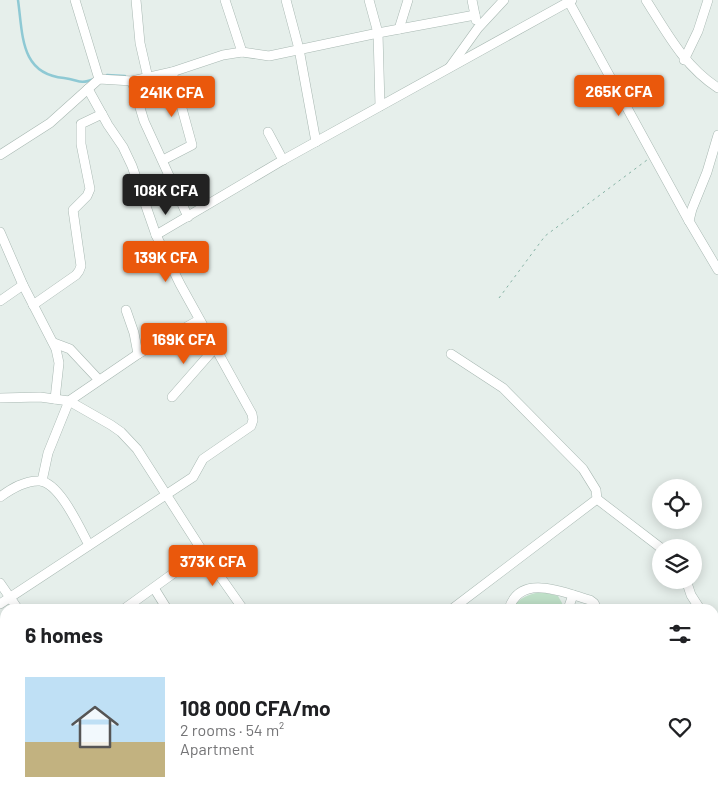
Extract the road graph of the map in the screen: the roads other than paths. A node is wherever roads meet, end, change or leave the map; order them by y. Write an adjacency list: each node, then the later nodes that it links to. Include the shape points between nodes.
1 (75, 0): 22 (street)
2 (136, 0): 21 (street, via 140,43)
3 (225, 0): 17 (street)
4 (286, 0): 16 (street)
5 (369, 0): 15 (street)
6 (408, 0): 14 (street)
7 (472, 0): 12 (street)
8 (504, 0): 13 (street)
9 (646, 0): 18 (street)
10 (708, 0): 18 (street, via 698,32)
11 (571, 1): 19 (street); 35 (street)
12 (475, 15): 13 (street); 14 (street)
13 (478, 28): 19 (street)
14 (399, 29): 15 (street)
15 (378, 32): 16 (street); 26 (street)
16 (299, 49): 17 (street, via 268,56); 30 (street)
17 (242, 52): 20 (street)
18 (684, 60): 24 (street)
19 (448, 70): 26 (street)
20 (172, 72): 21 (street); 32 (street, via 192,145)
21 (148, 78): 23 (street)
22 (99, 79): 23 (street); 25 (street)
23 (132, 81): 32 (street, via 144,121)
24 (718, 88)
25 (88, 89): 27 (street); 31 (street, via 50,123)
26 (380, 106): 30 (street)
27 (102, 114): 37 (street, via 132,166); 41 (street, via 81,124 81,144 90,189 73,210 81,266 76,274)
28 (268, 132): 33 (street)
29 (718, 135): 35 (street)
30 (316, 142): 33 (street)
31 (1, 152)
32 (163, 160): 34 (street)
33 (283, 160): 34 (street)
34 (188, 216): 37 (street)
35 (689, 221): 38 (street)
36 (0, 232): 39 (street)
37 (156, 235): 43 (street)
38 (718, 270)
39 (23, 285): 40 (street); 41 (street)
40 (0, 301)
41 (33, 304): 44 (street)
42 (126, 310): 46 (street)
43 (199, 320): 45 (street); 46 (street)
44 (54, 343): 48 (street, via 70,349); 51 (street, via 58,363)
45 (214, 348): 49 (street); 54 (street, via 252,414 253,424 203,459 192,477)
46 (138, 354): 48 (street)
47 (451, 354): 56 (street, via 503,388 583,469 596,490)
48 (99, 380): 52 (street)
49 (172, 397)
50 (0, 398): 51 (street)
51 (55, 399): 52 (street)
52 (69, 402): 53 (street, via 48,453); 54 (street, via 121,432 137,448)
53 (42, 481): 55 (street, via 16,486); 58 (street, via 56,490)
54 (165, 495): 58 (street); 59 (street)
55 (0, 497)
56 (597, 499): 57 (street); 70 (street)
57 (652, 541)
58 (89, 545): 64 (street)
59 (203, 552): 61 (street); 69 (street)
60 (0, 583): 64 (street)
61 (154, 588): 67 (street); 68 (street)
62 (689, 589): 74 (street)
63 (573, 595): 71 (street, via 546,587 532,588 519,593); 72 (street); 73 (street)
64 (10, 598): 65 (street); 66 (street)
65 (0, 604)
66 (14, 604)
67 (131, 604)
68 (164, 604)
69 (239, 604)
70 (459, 604)
71 (511, 604)
72 (570, 604)
73 (594, 604)
74 (697, 604)

